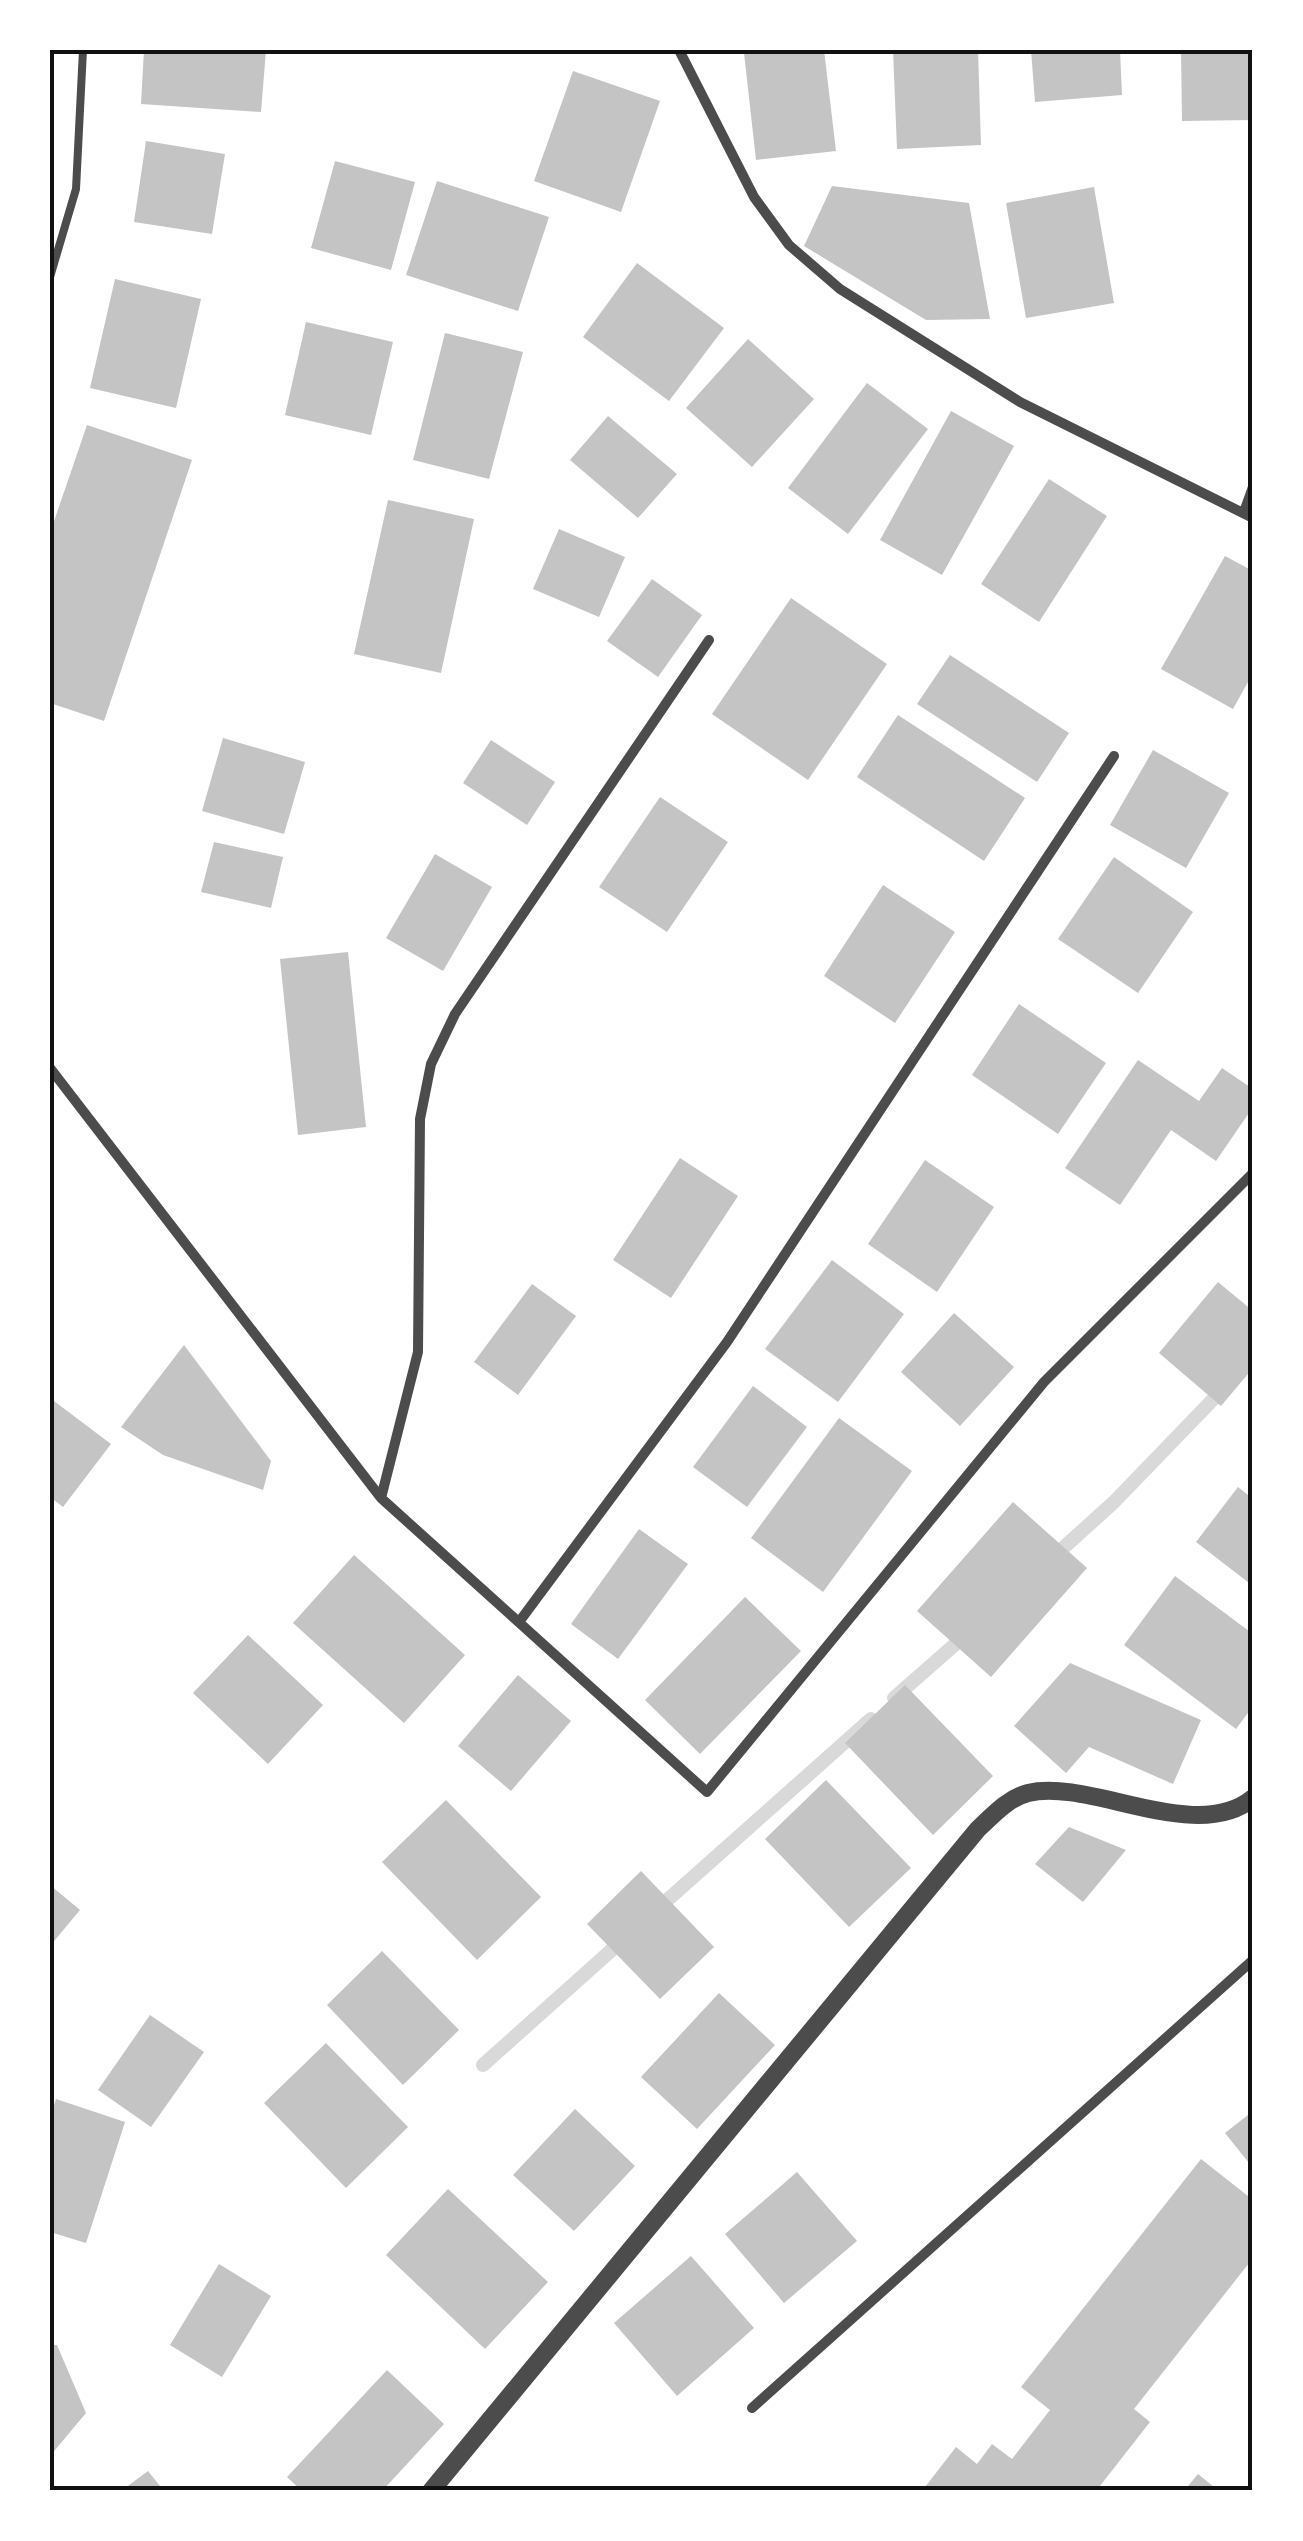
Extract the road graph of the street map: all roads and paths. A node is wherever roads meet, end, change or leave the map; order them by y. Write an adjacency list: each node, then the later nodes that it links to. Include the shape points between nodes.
1 (83, 50): 3 (lane, via 76,189)
2 (679, 50): 5 (street, via 754,197 789,245 840,289 1020,402)
3 (50, 277)
4 (1253, 487): 5 (street)
5 (1248, 515)
6 (709, 640): 10 (street, via 455,1014 431,1064 420,1119 418,1352)
7 (1114, 756): 11 (street, via 727,1342)
8 (50, 1068): 10 (street)
9 (1253, 1173): 11 (street, via 1044,1382 707,1792)
10 (381, 1498): 11 (street)
11 (519, 1622)
12 (1253, 1798): 15 (street, via 1213,1817 1057,1794 1028,1793 1002,1807)
13 (1253, 1960): 14 (street)
14 (752, 2408)
15 (430, 2491)

